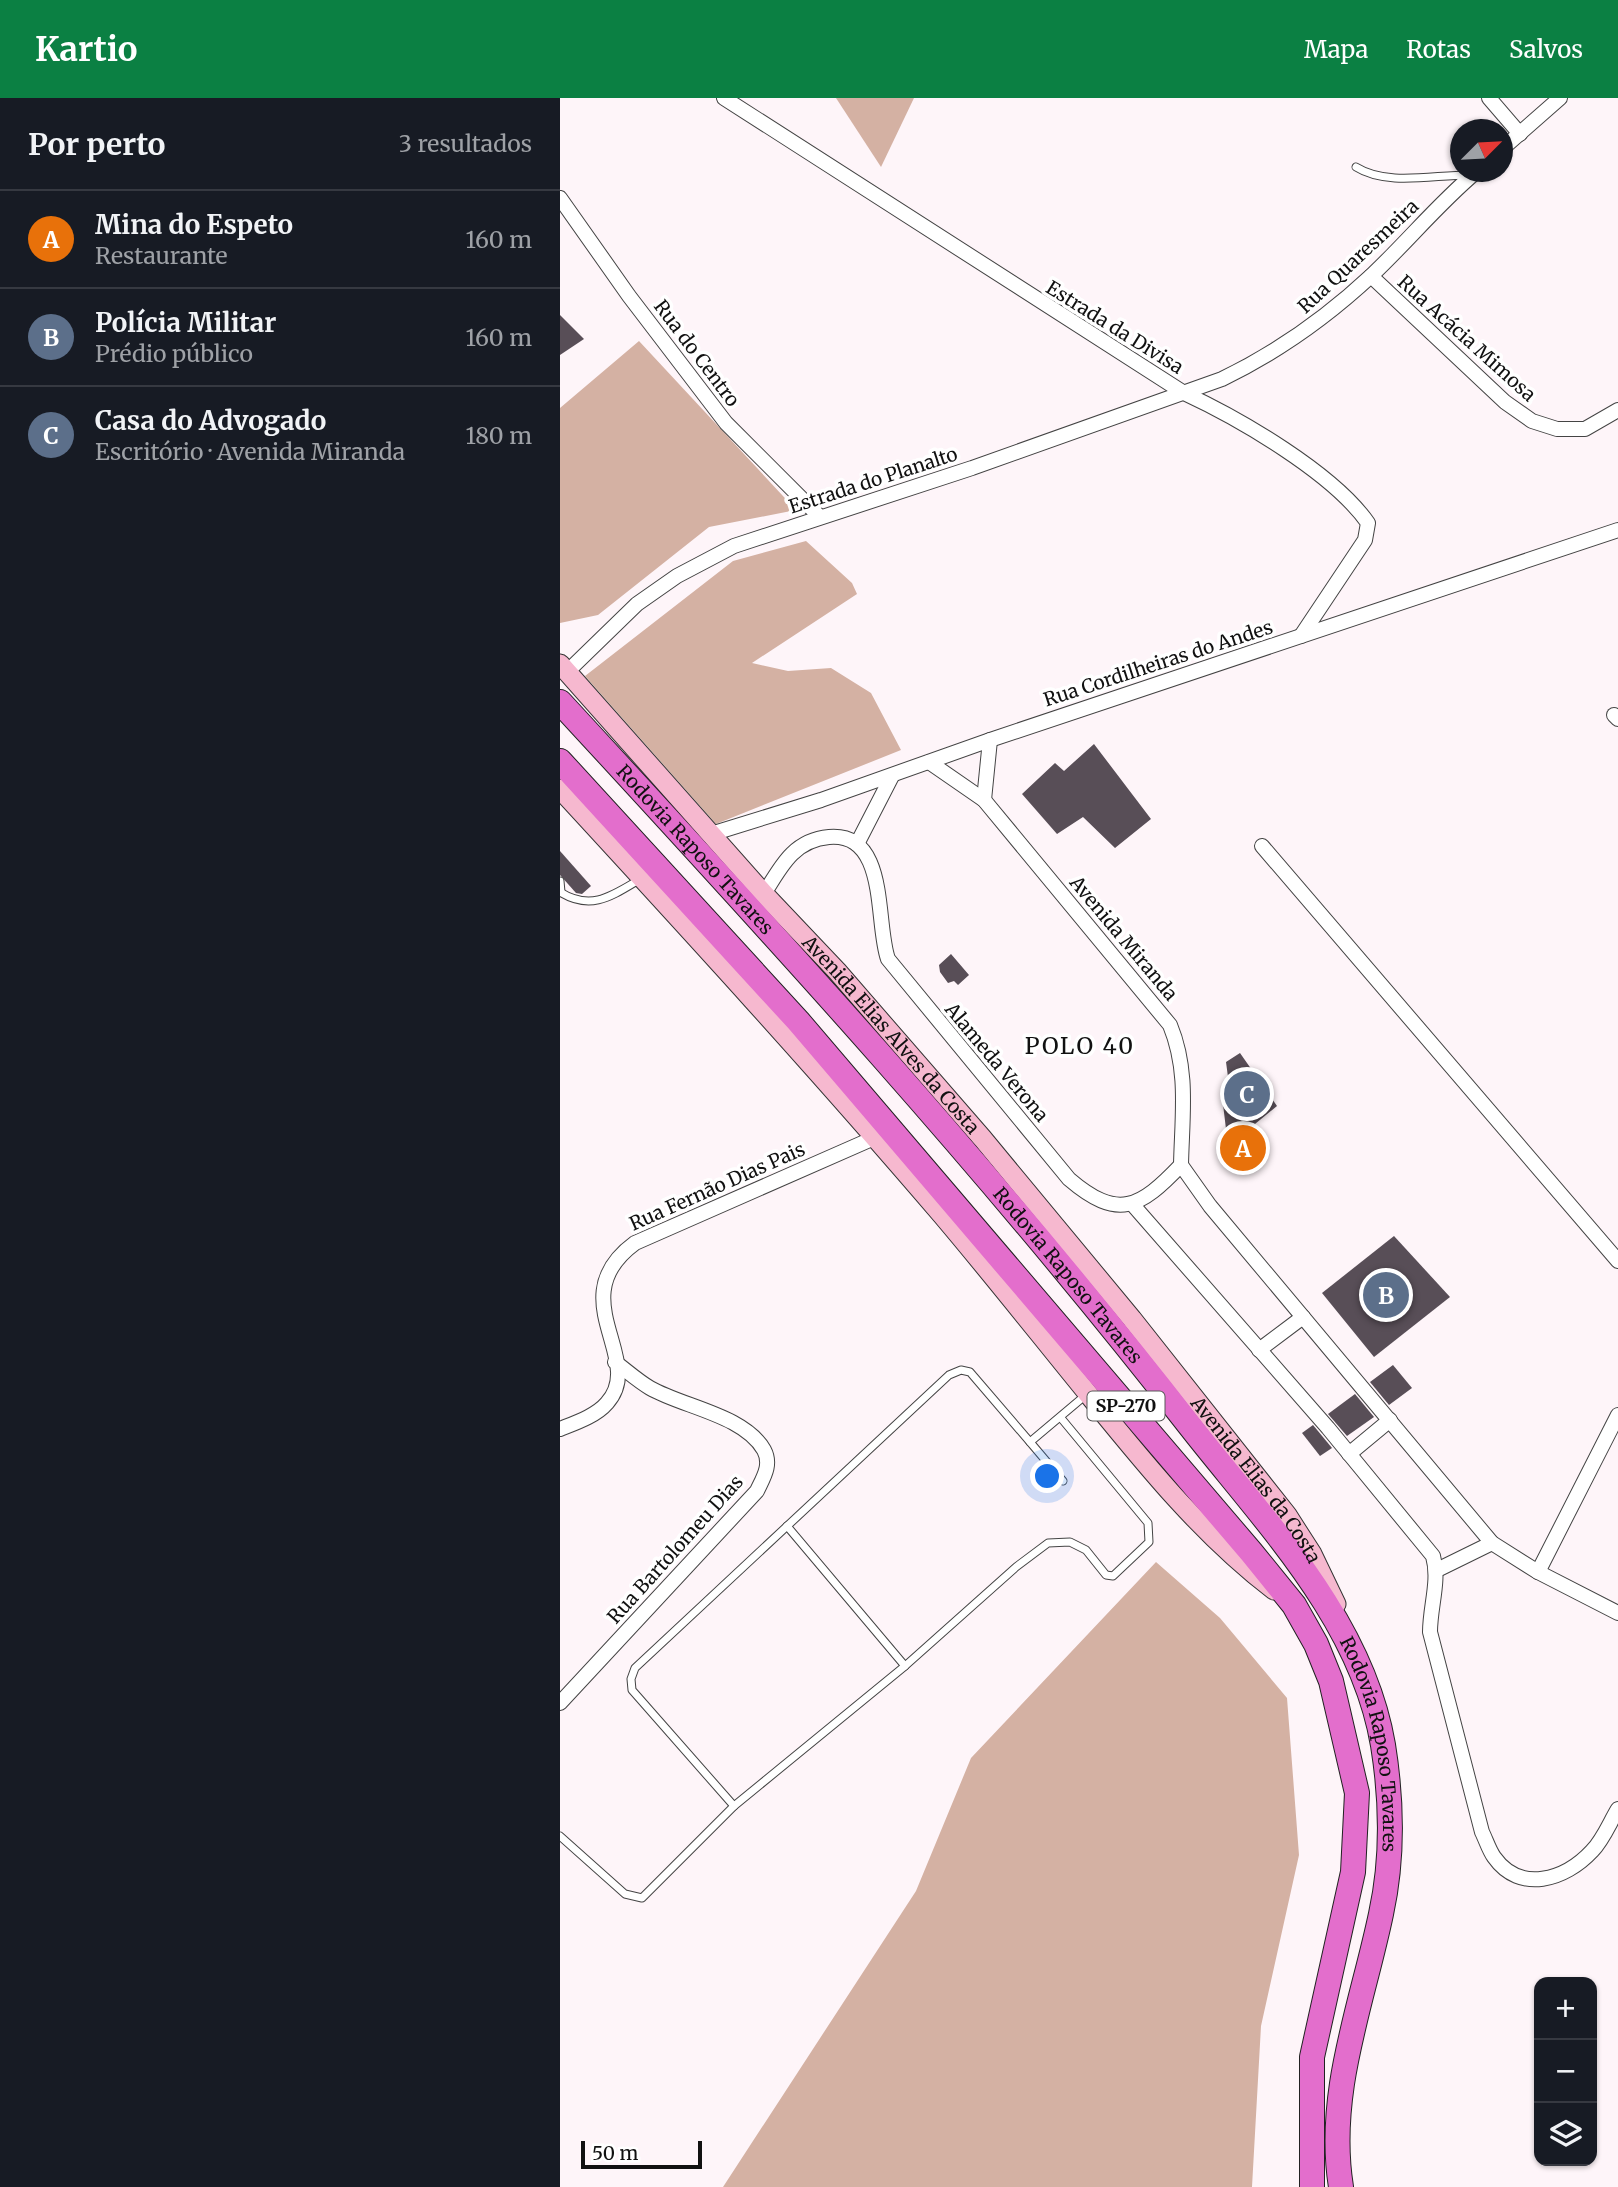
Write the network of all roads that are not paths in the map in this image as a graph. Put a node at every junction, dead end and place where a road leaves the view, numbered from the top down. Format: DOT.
graph roads {
  1 [pos="724,98"];
  2 [pos="1489,98"];
  3 [pos="1560,98"];
  4 [pos="1520,134"];
  5 [pos="1513,140"];
  6 [pos="1356,167"];
  7 [pos="1450,174"];
  8 [pos="1465,182"];
  9 [pos="560,198"];
  10 [pos="1371,276"];
  11 [pos="1222,379"];
  12 [pos="1184,393"];
  13 [pos="1618,410"];
  14 [pos="820,517"];
  15 [pos="1618,530"];
  16 [pos="1301,636"];
  17 [pos="564,668"];
  18 [pos="560,702"];
  19 [pos="990,740"];
  20 [pos="560,761"];
  21 [pos="929,762"];
  22 [pos="892,776"];
  23 [pos="562,795"];
  24 [pos="984,800"];
  25 [pos="711,834"];
  26 [pos="857,844"];
  27 [pos="1262,846"];
  28 [pos="642,878"];
  29 [pos="560,881"];
  30 [pos="560,892"];
  31 [pos="764,894"];
  32 [pos="874,1138"];
  33 [pos="1181,1165"];
  34 [pos="1133,1205"];
  35 [pos="1618,1261"];
  36 [pos="1303,1317"];
  37 [pos="1132,1319"];
  38 [pos="1259,1350"];
  39 [pos="615,1362"];
  40 [pos="1088,1394"];
  41 [pos="1618,1415"];
  42 [pos="1060,1418"];
  43 [pos="1390,1420"];
  44 [pos="560,1429"];
  45 [pos="1030,1442"];
  46 [pos="1349,1454"];
  47 [pos="1063,1481"];
  48 [pos="787,1526"];
  49 [pos="1492,1543"];
  50 [pos="1437,1570"];
  51 [pos="1538,1572"];
  52 [pos="1294,1605"];
  53 [pos="1618,1613"];
  54 [pos="1355,1654"];
  55 [pos="905,1666"];
  56 [pos="560,1703"];
  57 [pos="734,1807"];
  58 [pos="1618,1809"];
  59 [pos="560,1836"];
  60 [pos="1312,2187"];
  61 [pos="1341,2187"];
  1 -- 12 [label="street, Estrada da Divisa"];
  2 -- 4 [label="street"];
  3 -- 4 [label="street"];
  4 -- 5 [label="street"];
  6 -- 7 [label="lane"];
  8 -- 10 [label="street, Rua Quaresmeira"];
  9 -- 14 [label="street, Rua do Centro"];
  10 -- 11 [label="street, Rua Quaresmeira"];
  10 -- 13 [label="street, Rua Acácia Mimosa"];
  11 -- 12 [label="street, Estrada do Planalto"];
  12 -- 14 [label="street, Estrada do Planalto"];
  12 -- 16 [label="street, Estrada da Divisa"];
  14 -- 17 [label="street, Estrada do Planalto"];
  15 -- 16 [label="street, Rua Cordilheiras do Andes"];
  16 -- 19 [label="street, Rua Cordilheiras do Andes"];
  17 -- 25 [label="main road, Avenida Elias Alves da Costa"];
  18 -- 54 [label="highway, Rodovia Raposo Tavares / SP-270"];
  19 -- 21 [label="street, Rua Cordilheiras do Andes"];
  19 -- 24 [label="street"];
  20 -- 52 [label="highway, Rodovia Raposo Tavares / SP-270"];
  21 -- 22 [label="street, Rua Cordilheiras do Andes"];
  21 -- 24 [label="street, Avenida Miranda"];
  22 -- 25 [label="street, Rua Cordilheiras do Andes"];
  22 -- 26 [label="street"];
  23 -- 28 [label="main road"];
  24 -- 33 [label="street, Avenida Miranda"];
  25 -- 31 [label="main road, Avenida Elias Alves da Costa"];
  26 -- 31 [label="street"];
  26 -- 34 [label="street, Alameda Verona"];
  27 -- 35 [label="street"];
  28 -- 30 [label="lane"];
  28 -- 32 [label="main road"];
  29 -- 30 [label="lane"];
  31 -- 37 [label="main road, Avenida Elias Alves da Costa"];
  32 -- 39 [label="street, Rua Fernão Dias Pais"];
  32 -- 40 [label="main road"];
  33 -- 34 [label="street"];
  33 -- 36 [label="street"];
  34 -- 38 [label="street"];
  36 -- 38 [label="street"];
  36 -- 43 [label="street"];
  37 -- 54 [label="main road, Avenida Elias da Costa"];
  38 -- 46 [label="street"];
  39 -- 44 [label="street, Rua Fernão Dias Pais"];
  39 -- 56 [label="street, Rua Bartolomeu Dias"];
  40 -- 42 [label="lane"];
  40 -- 52 [label="main road"];
  41 -- 51 [label="street"];
  42 -- 45 [label="lane"];
  42 -- 55 [label="lane"];
  43 -- 46 [label="street"];
  43 -- 49 [label="street"];
  45 -- 47 [label="lane"];
  45 -- 48 [label="lane"];
  46 -- 50 [label="street"];
  48 -- 55 [label="lane"];
  48 -- 57 [label="lane"];
  49 -- 50 [label="street"];
  49 -- 51 [label="street"];
  50 -- 58 [label="street"];
  51 -- 53 [label="street"];
  52 -- 60 [label="highway, Rodovia Raposo Tavares / SP-270"];
  54 -- 61 [label="highway, Rodovia Raposo Tavares / SP-270"];
  55 -- 57 [label="lane"];
  57 -- 59 [label="lane"];
}
